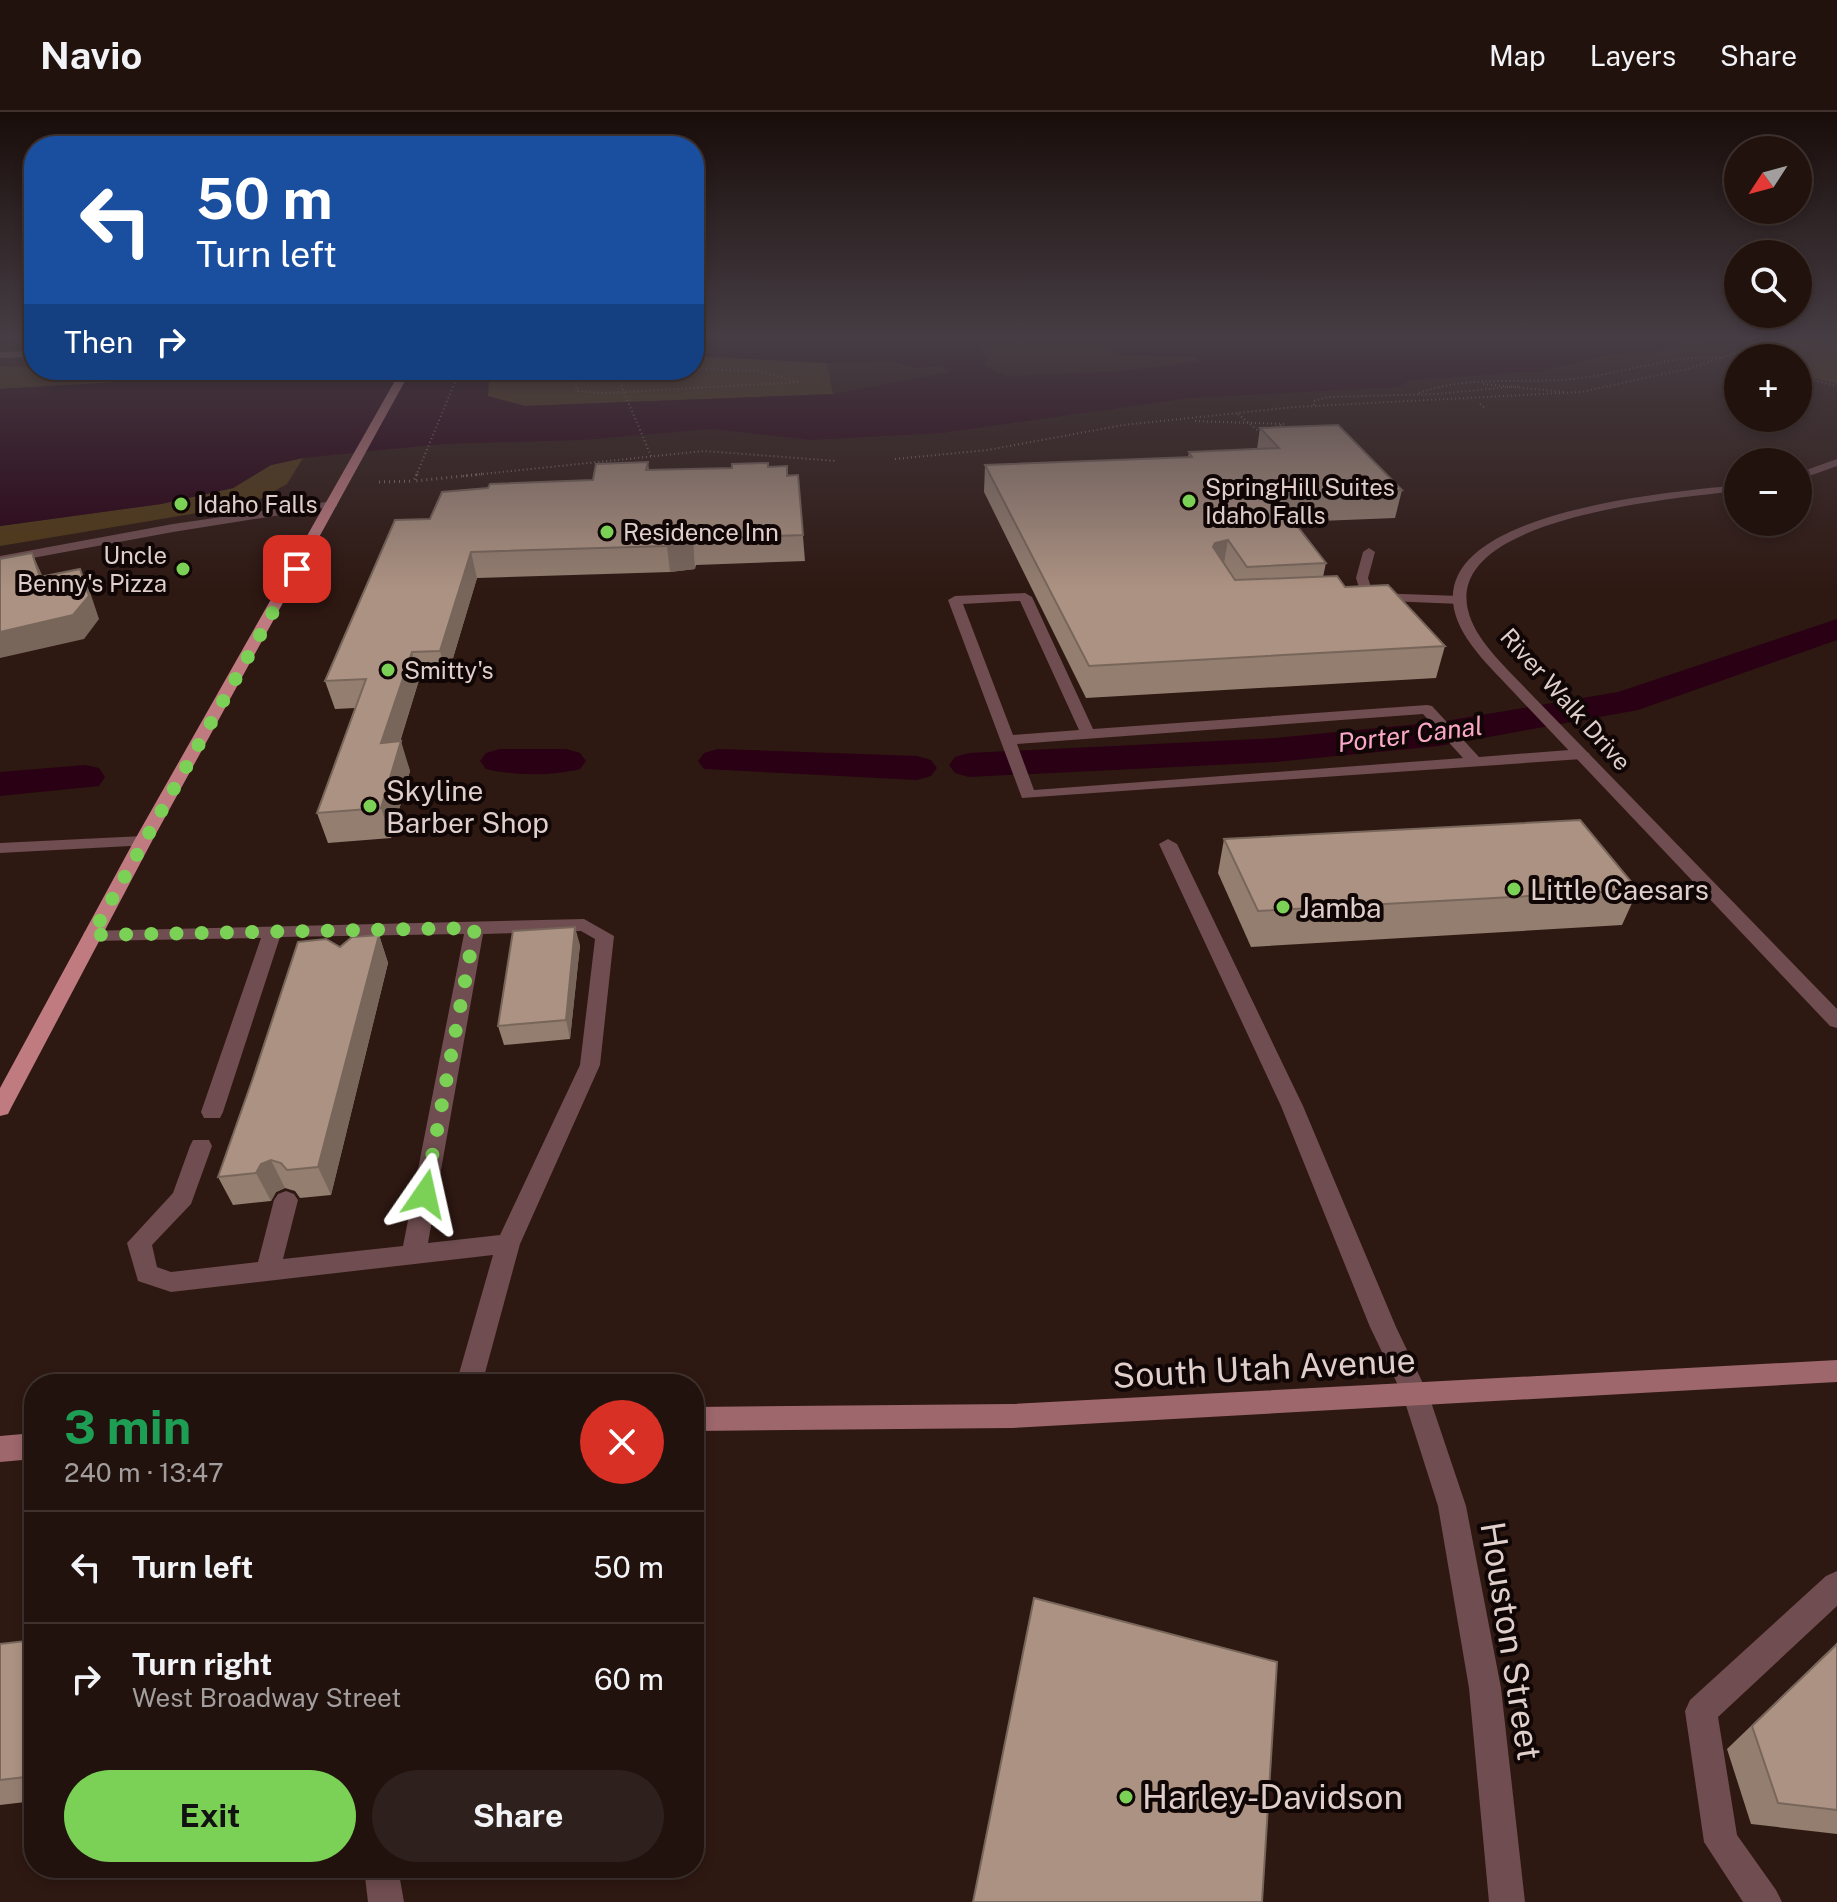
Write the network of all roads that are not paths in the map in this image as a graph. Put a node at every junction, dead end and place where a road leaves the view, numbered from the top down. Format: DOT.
graph roads {
  1 [pos="378,423"];
  2 [pos="1837,462"];
  3 [pos="1812,472"];
  4 [pos="1724,490"];
  5 [pos="333,504"];
  6 [pos="1369,552"];
  7 [pos="0,560"];
  8 [pos="1460,600"];
  9 [pos="1088,734"];
  10 [pos="1007,740"];
  11 [pos="1582,754"];
  12 [pos="1475,762"];
  13 [pos="143,841"];
  14 [pos="1168,844"];
  15 [pos="0,848"];
  16 [pos="359,928"];
  17 [pos="475,928"];
  18 [pos="273,931"];
  19 [pos="92,935"];
  20 [pos="352,954"];
  21 [pos="1837,1021"];
  22 [pos="0,1108"];
  23 [pos="212,1112"];
  24 [pos="201,1146"];
  25 [pos="286,1200"];
  26 [pos="508,1244"];
  27 [pos="414,1253"];
  28 [pos="268,1270"];
  29 [pos="1837,1371"];
  30 [pos="472,1374"];
  31 [pos="1416,1396"];
  32 [pos="704,1419"];
  33 [pos="24,1447"];
  34 [pos="0,1449"];
  35 [pos="1837,1586"];
  36 [pos="382,1878"];
  37 [pos="386,1902"];
  38 [pos="1507,1902"];
  39 [pos="1764,1902"];
  1 -- 5 [label="main road"];
  2 -- 3 [label="street"];
  4 -- 8 [label="street"];
  5 -- 7 [label="street"];
  5 -- 13 [label="main road"];
  6 -- 8 [label="street"];
  8 -- 11 [label="street, River Walk Drive"];
  9 -- 10 [label="street"];
  9 -- 10 [label="street"];
  9 -- 12 [label="street"];
  10 -- 12 [label="street"];
  11 -- 12 [label="street"];
  11 -- 21 [label="street, River Walk Drive"];
  13 -- 15 [label="street"];
  13 -- 19 [label="main road"];
  14 -- 31 [label="street, Houston Street"];
  16 -- 17 [label="street"];
  16 -- 18 [label="street"];
  16 -- 20 [label="street"];
  17 -- 26 [label="street"];
  17 -- 27 [label="street"];
  18 -- 19 [label="street"];
  18 -- 23 [label="street"];
  19 -- 22 [label="main road"];
  24 -- 28 [label="street"];
  25 -- 28 [label="street"];
  26 -- 27 [label="street"];
  26 -- 30 [label="street"];
  27 -- 28 [label="street"];
  29 -- 31 [label="main road, South Utah Avenue"];
  31 -- 32 [label="main road, South Utah Avenue"];
  31 -- 38 [label="street, Houston Street"];
  33 -- 34 [label="main road"];
  35 -- 39 [label="street"];
  36 -- 37 [label="street"];
}
